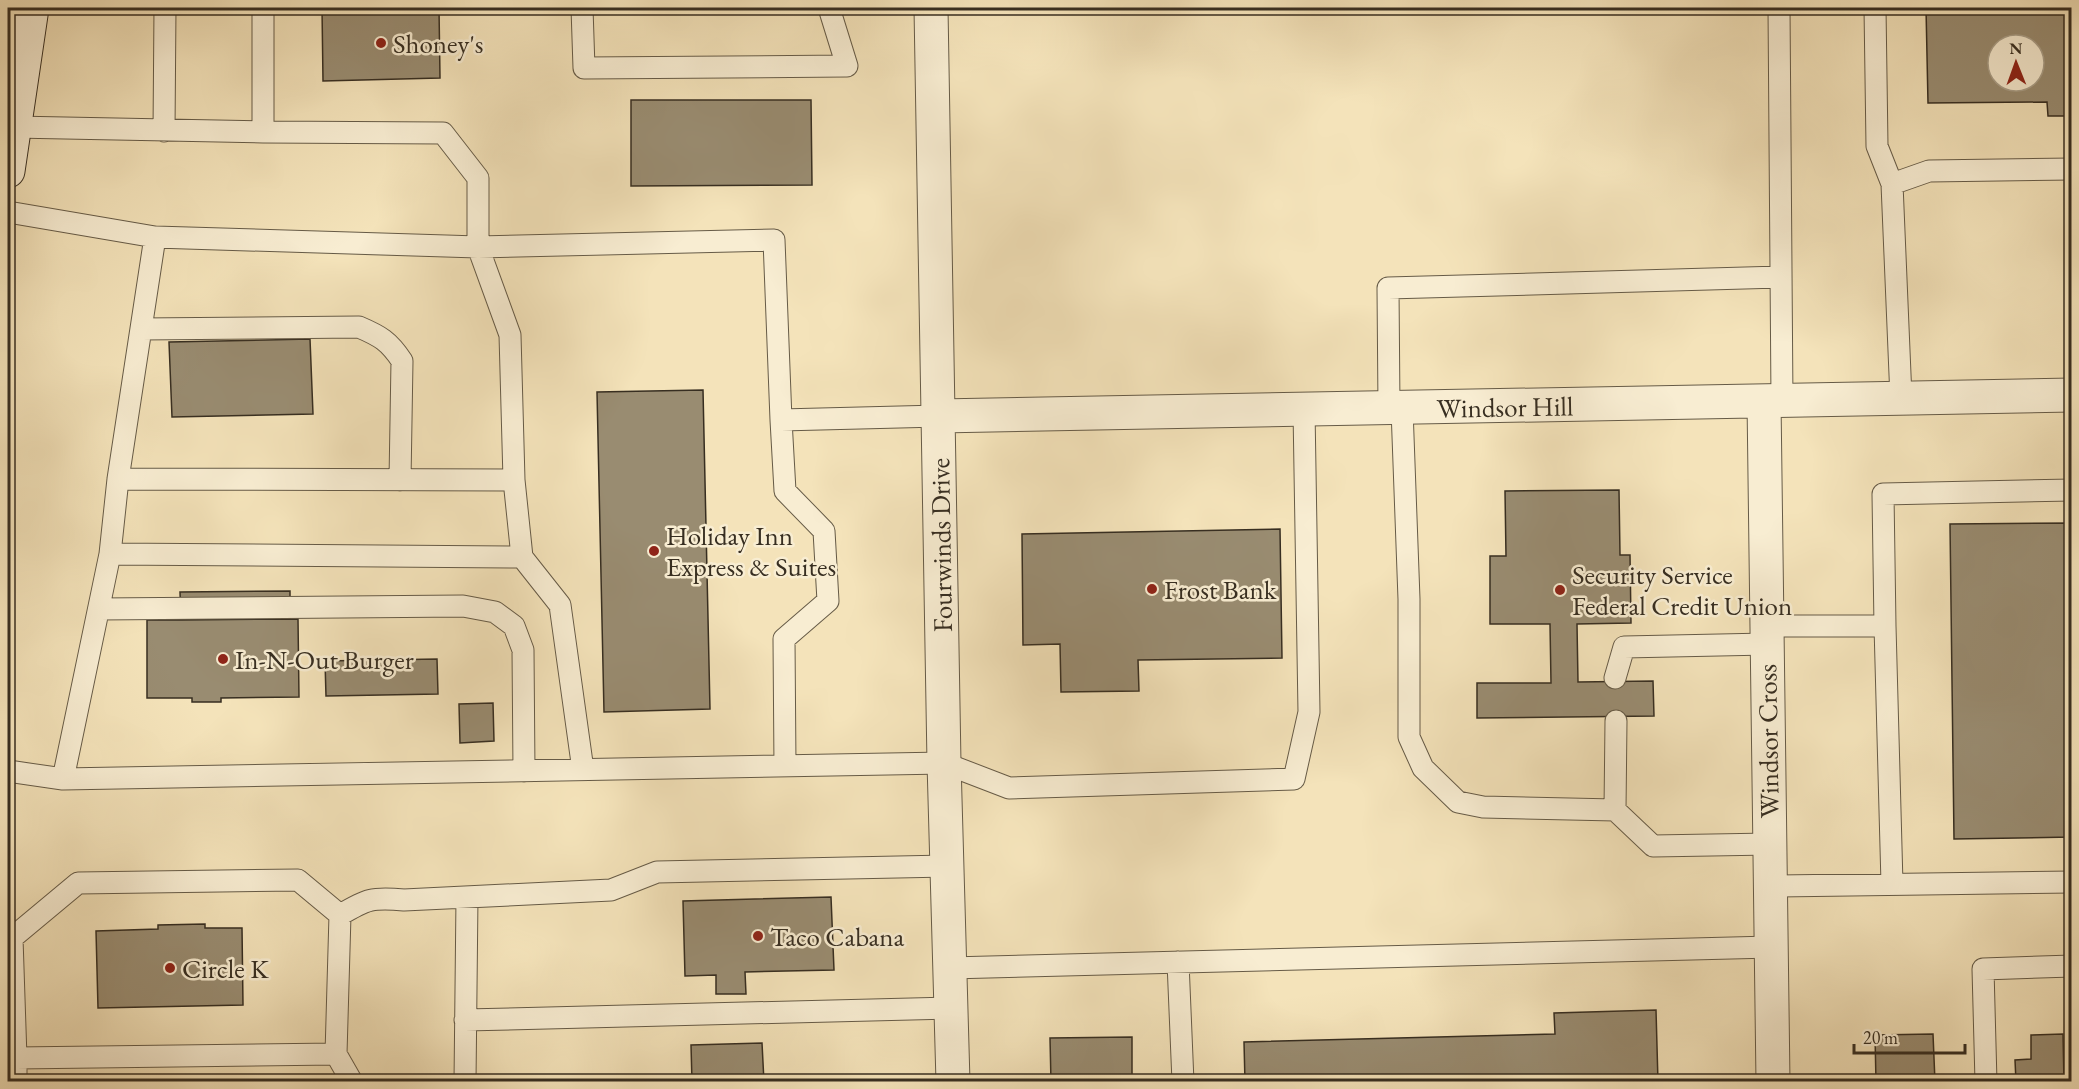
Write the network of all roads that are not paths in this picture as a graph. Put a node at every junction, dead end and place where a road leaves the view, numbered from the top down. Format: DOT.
graph roads {
  1 [pos="32,8"];
  2 [pos="165,8"];
  3 [pos="263,8"];
  4 [pos="582,8"];
  5 [pos="829,8"];
  6 [pos="931,8"];
  7 [pos="1779,8"];
  8 [pos="1875,8"];
  9 [pos="14,127"];
  10 [pos="164,131"];
  11 [pos="263,132"];
  12 [pos="2072,169"];
  13 [pos="8,171"];
  14 [pos="1892,184"];
  15 [pos="8,212"];
  16 [pos="155,237"];
  17 [pos="478,247"];
  18 [pos="1781,277"];
  19 [pos="141,329"];
  20 [pos="2072,395"];
  21 [pos="1901,398"];
  22 [pos="1773,401"];
  23 [pos="1396,409"];
  24 [pos="1304,410"];
  25 [pos="939,416"];
  26 [pos="781,420"];
  27 [pos="118,479"];
  28 [pos="400,480"];
  29 [pos="514,480"];
  30 [pos="2072,490"];
  31 [pos="110,554"];
  32 [pos="522,557"];
  33 [pos="99,609"];
  34 [pos="1885,626"];
  35 [pos="1767,635"];
  36 [pos="1615,678"];
  37 [pos="1616,721"];
  38 [pos="944,763"];
  39 [pos="785,766"];
  40 [pos="583,770"];
  41 [pos="8,771"];
  42 [pos="524,771"];
  43 [pos="63,779"];
  44 [pos="1615,810"];
  45 [pos="1770,844"];
  46 [pos="947,866"];
  47 [pos="2072,882"];
  48 [pos="1892,884"];
  49 [pos="1770,886"];
  50 [pos="467,897"];
  51 [pos="340,915"];
  52 [pos="10,937"];
  53 [pos="1771,947"];
  54 [pos="1178,962"];
  55 [pos="2072,966"];
  56 [pos="950,968"];
  57 [pos="951,1008"];
  58 [pos="465,1020"];
  59 [pos="336,1054"];
  60 [pos="16,1058"];
  61 [pos="16,1082"];
  62 [pos="352,1082"];
  63 [pos="465,1082"];
  64 [pos="953,1082"];
  65 [pos="1183,1082"];
  66 [pos="1773,1082"];
  67 [pos="1986,1082"];
  1 -- 9 [label="street"];
  2 -- 10 [label="lane"];
  3 -- 11 [label="lane"];
  4 -- 5 [label="lane"];
  6 -- 25 [label="street, Fourwinds Drive"];
  7 -- 18 [label="lane"];
  8 -- 14 [label="lane"];
  9 -- 10 [label="lane"];
  9 -- 13 [label="street"];
  10 -- 11 [label="lane"];
  11 -- 17 [label="lane"];
  12 -- 14 [label="lane"];
  14 -- 21 [label="lane"];
  15 -- 16 [label="lane"];
  16 -- 17 [label="lane"];
  16 -- 19 [label="lane"];
  17 -- 26 [label="lane"];
  17 -- 29 [label="lane"];
  18 -- 22 [label="lane"];
  18 -- 23 [label="lane"];
  19 -- 27 [label="lane"];
  19 -- 28 [label="lane"];
  20 -- 21 [label="street, Windsor Hill"];
  21 -- 22 [label="street, Windsor Hill"];
  22 -- 23 [label="street, Windsor Hill"];
  22 -- 35 [label="street, Windsor Cross"];
  23 -- 24 [label="street, Windsor Hill"];
  23 -- 44 [label="lane"];
  24 -- 25 [label="street, Windsor Hill"];
  24 -- 38 [label="lane"];
  25 -- 26 [label="lane"];
  25 -- 38 [label="street, Fourwinds Drive"];
  26 -- 39 [label="lane"];
  27 -- 28 [label="lane"];
  27 -- 31 [label="lane"];
  28 -- 29 [label="lane"];
  29 -- 32 [label="lane"];
  30 -- 34 [label="lane"];
  31 -- 32 [label="lane"];
  31 -- 33 [label="lane"];
  32 -- 40 [label="lane"];
  33 -- 42 [label="lane"];
  33 -- 43 [label="lane"];
  34 -- 35 [label="lane"];
  34 -- 48 [label="lane"];
  35 -- 36 [label="lane"];
  35 -- 45 [label="street, Windsor Cross"];
  37 -- 44 [label="lane"];
  38 -- 39 [label="lane"];
  38 -- 46 [label="street, Fourwinds Drive"];
  39 -- 40 [label="lane"];
  40 -- 42 [label="lane"];
  41 -- 43 [label="lane"];
  42 -- 43 [label="lane"];
  44 -- 45 [label="lane"];
  45 -- 49 [label="street, Windsor Cross"];
  46 -- 50 [label="lane"];
  46 -- 56 [label="street, Fourwinds Drive"];
  47 -- 48 [label="lane"];
  48 -- 49 [label="lane"];
  49 -- 53 [label="street, Windsor Cross"];
  50 -- 51 [label="lane"];
  50 -- 58 [label="lane"];
  51 -- 52 [label="lane"];
  51 -- 59 [label="lane"];
  52 -- 60 [label="lane"];
  53 -- 54 [label="lane"];
  53 -- 66 [label="street, Windsor Cross"];
  54 -- 56 [label="lane"];
  54 -- 65 [label="lane"];
  55 -- 67 [label="lane"];
  56 -- 57 [label="street, Fourwinds Drive"];
  57 -- 58 [label="lane"];
  57 -- 64 [label="street, Fourwinds Drive"];
  58 -- 63 [label="lane"];
  59 -- 60 [label="lane"];
  59 -- 62 [label="lane"];
  60 -- 61 [label="lane"];
}
